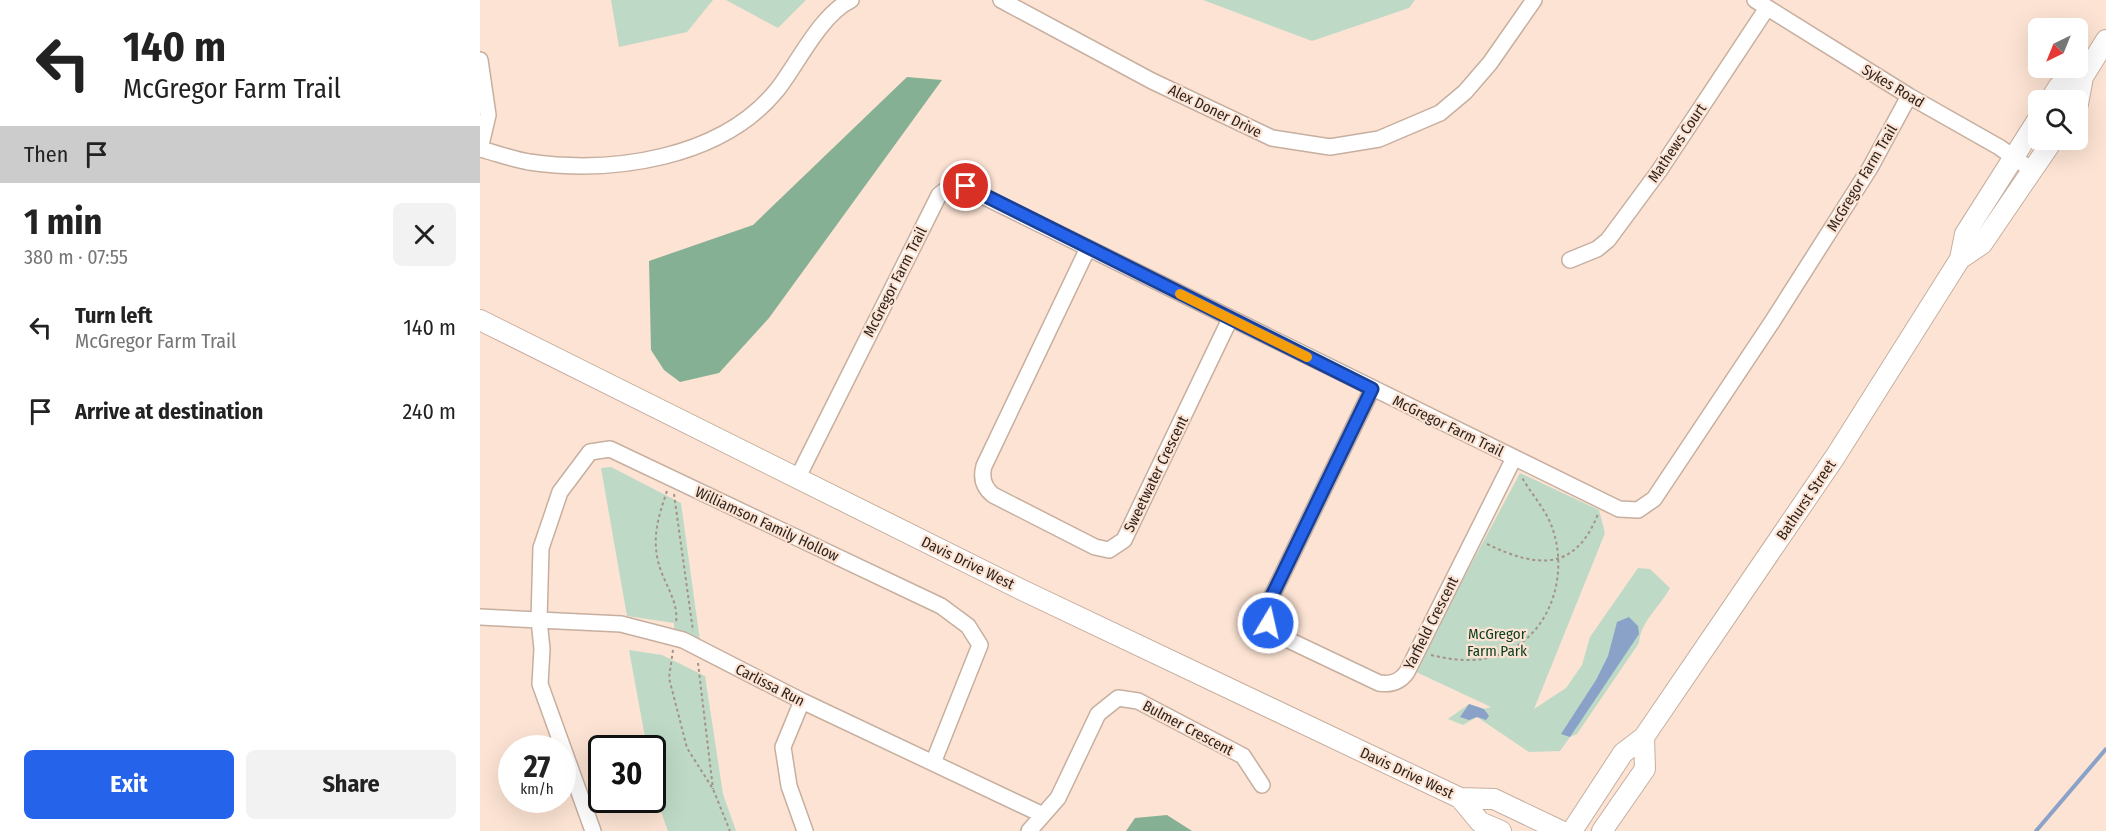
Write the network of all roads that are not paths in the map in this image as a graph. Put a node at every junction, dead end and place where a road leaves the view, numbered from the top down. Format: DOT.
graph roads {
  1 [pos="851,0"];
  2 [pos="1001,0"];
  3 [pos="1534,0"];
  4 [pos="1761,4"];
  5 [pos="2106,40"];
  6 [pos="480,60"];
  7 [pos="2088,69"];
  8 [pos="481,76"];
  9 [pos="2080,78"];
  10 [pos="2056,90"];
  11 [pos="1909,96"];
  12 [pos="2028,135"];
  13 [pos="480,149"];
  14 [pos="2046,150"];
  15 [pos="2014,158"];
  16 [pos="2032,170"];
  17 [pos="1088,248"];
  18 [pos="1960,259"];
  19 [pos="1570,260"];
  20 [pos="1230,319"];
  21 [pos="480,320"];
  22 [pos="1372,389"];
  23 [pos="1513,460"];
  24 [pos="797,479"];
  25 [pos="480,616"];
  26 [pos="539,620"];
  27 [pos="802,701"];
  28 [pos="1644,737"];
  29 [pos="933,763"];
  30 [pos="1262,785"];
  31 [pos="1460,798"];
  32 [pos="1043,815"];
  33 [pos="593,831"];
  34 [pos="805,831"];
  35 [pos="1029,831"];
  36 [pos="1501,831"];
  37 [pos="1561,831"];
  38 [pos="1572,831"];
  39 [pos="1602,831"];
  1 -- 13 [label="street"];
  2 -- 3 [label="street, Alex Doner Drive"];
  4 -- 11 [label="street, Sykes Road"];
  4 -- 19 [label="street, Mathews Court"];
  5 -- 7 [label="main road"];
  6 -- 8 [label="street"];
  8 -- 13 [label="street"];
  9 -- 10 [label="main road"];
  11 -- 15 [label="street, Sykes Road"];
  11 -- 23 [label="street, McGregor Farm Trail"];
  12 -- 15 [label="main road, Bathurst Street"];
  14 -- 16 [label="main road, Bathurst Street"];
  15 -- 16 [label="street, Sykes Road"];
  15 -- 18 [label="main road, Bathurst Street"];
  16 -- 18 [label="main road, Bathurst Street"];
  17 -- 20 [label="street, McGregor Farm Trail"];
  17 -- 20 [label="street, Sweetwater Crescent"];
  17 -- 24 [label="street, McGregor Farm Trail"];
  18 -- 28 [label="main road, Bathurst Street"];
  20 -- 22 [label="street, McGregor Farm Trail"];
  21 -- 24 [label="main road, Davis Drive West"];
  22 -- 23 [label="street, McGregor Farm Trail"];
  22 -- 23 [label="street, Yarfield Crescent"];
  24 -- 31 [label="main road, Davis Drive West"];
  25 -- 26 [label="street, Carlissa Run"];
  26 -- 27 [label="street, Carlissa Run"];
  26 -- 29 [label="street, Williamson Family Hollow"];
  26 -- 33 [label="street"];
  27 -- 29 [label="street, Carlissa Run"];
  27 -- 34 [label="street"];
  28 -- 38 [label="main road, Bathurst Street"];
  28 -- 39 [label="main road"];
  29 -- 32 [label="street, Carlissa Run"];
  30 -- 32 [label="street, Bulmer Crescent"];
  31 -- 36 [label="main road, Davis Drive West"];
  31 -- 37 [label="main road, Davis Drive West"];
  32 -- 35 [label="street, Bulmer Crescent"];
}
